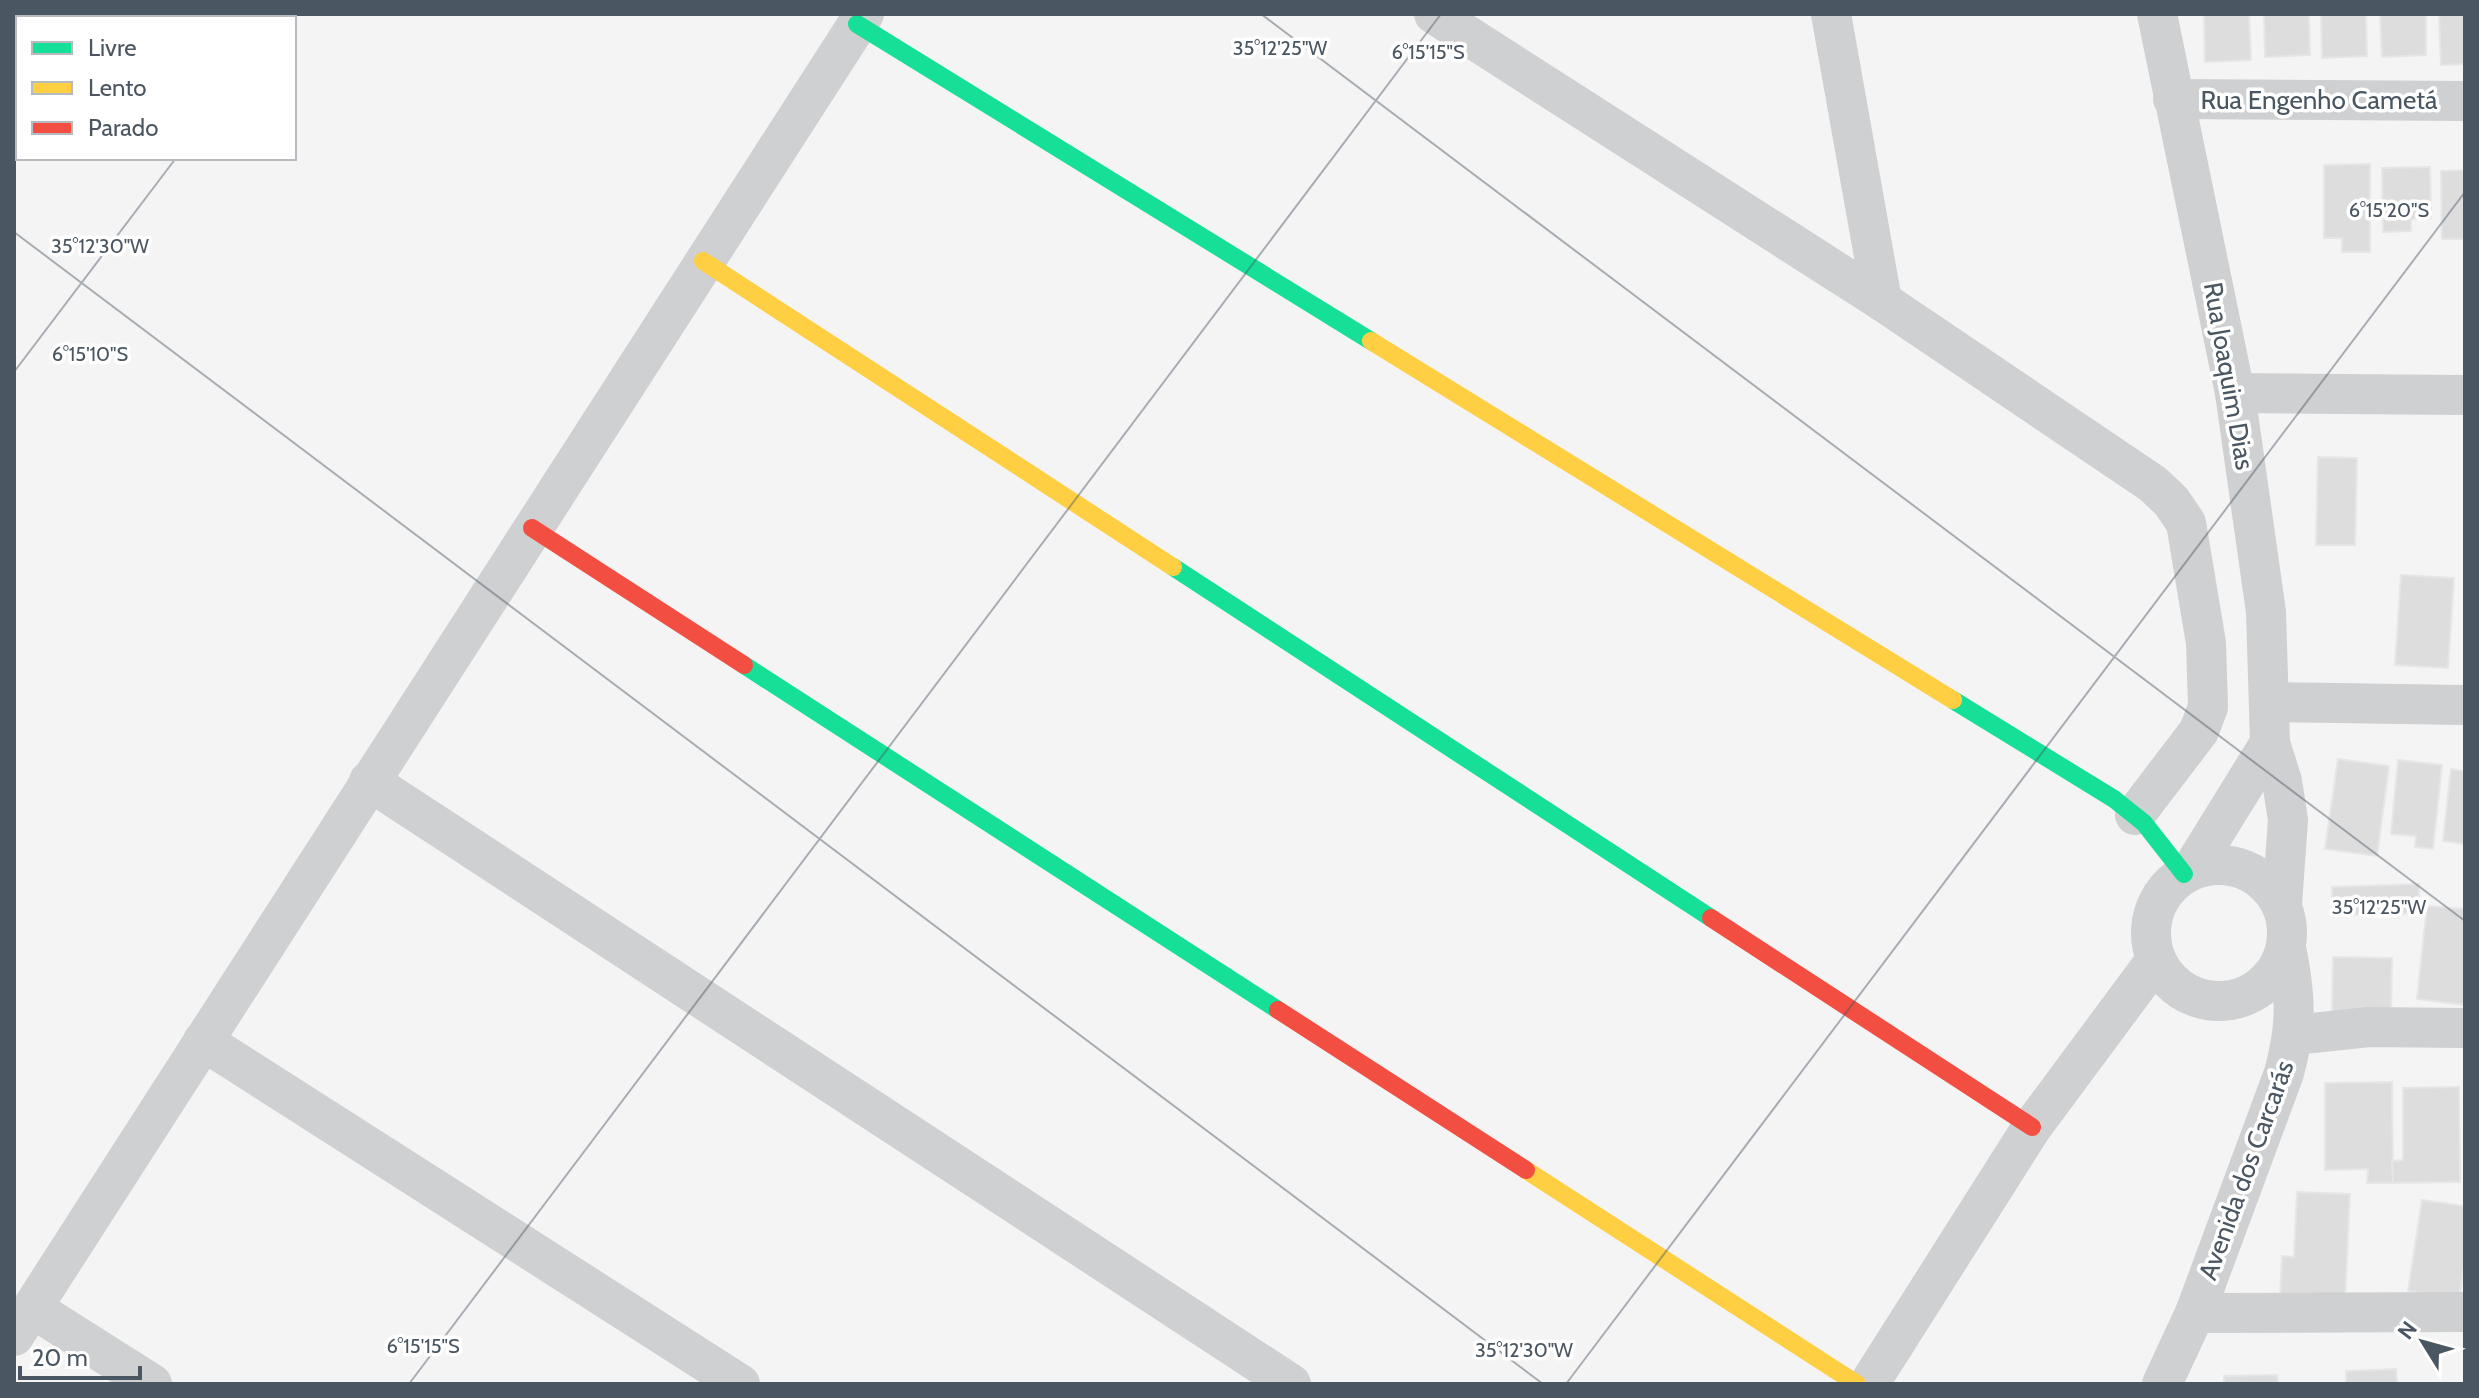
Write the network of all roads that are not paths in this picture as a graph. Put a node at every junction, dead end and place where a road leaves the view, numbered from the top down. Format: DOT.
graph roads {
  1 [pos="1434,14"];
  2 [pos="1831,14"];
  3 [pos="2157,14"];
  4 [pos="861,19"];
  5 [pos="2173,99"];
  6 [pos="2465,101"];
  7 [pos="703,261"];
  8 [pos="1882,301"];
  9 [pos="2235,393"];
  10 [pos="2465,395"];
  11 [pos="532,528"];
  12 [pos="2270,702"];
  13 [pos="2465,705"];
  14 [pos="2270,743"];
  15 [pos="369,781"];
  16 [pos="2135,815"];
  17 [pos="2188,872"];
  18 [pos="2282,904"];
  19 [pos="2286,948"];
  20 [pos="2156,960"];
  21 [pos="2465,1028"];
  22 [pos="2294,1035"];
  23 [pos="203,1041"];
  24 [pos="2032,1127"];
  25 [pos="2465,1312"];
  26 [pos="2195,1313"];
  27 [pos="23,1322"];
  28 [pos="152,1384"];
  29 [pos="740,1384"];
  30 [pos="1291,1384"];
  31 [pos="1857,1384"];
  32 [pos="1869,1384"];
  33 [pos="2162,1384"];
  1 -- 8 [label="street"];
  2 -- 8 [label="street"];
  3 -- 5 [label="street, Rua Joaquim Dias"];
  4 -- 7 [label="street"];
  4 -- 16 [label="street"];
  5 -- 6 [label="street, Rua Engenho Cametá"];
  5 -- 9 [label="street, Rua Joaquim Dias"];
  7 -- 11 [label="street"];
  7 -- 24 [label="street"];
  8 -- 16 [label="street"];
  9 -- 10 [label="street"];
  9 -- 12 [label="street, Rua Joaquim Dias"];
  11 -- 15 [label="street"];
  11 -- 31 [label="street"];
  12 -- 13 [label="street"];
  12 -- 14 [label="street, Rua Joaquim Dias"];
  14 -- 17 [label="street"];
  14 -- 18 [label="street"];
  15 -- 23 [label="street"];
  15 -- 30 [label="street"];
  16 -- 17 [label="street"];
  17 -- 18 [label="street"];
  17 -- 20 [label="street"];
  18 -- 19 [label="street"];
  19 -- 20 [label="street"];
  19 -- 22 [label="street, Avenida dos Carcarás"];
  20 -- 24 [label="street"];
  21 -- 22 [label="street"];
  22 -- 26 [label="street, Avenida dos Carcarás"];
  23 -- 27 [label="street"];
  23 -- 29 [label="street"];
  24 -- 32 [label="street"];
  25 -- 26 [label="street"];
  26 -- 33 [label="street, Avenida dos Carcarás"];
  27 -- 28 [label="street"];
}
